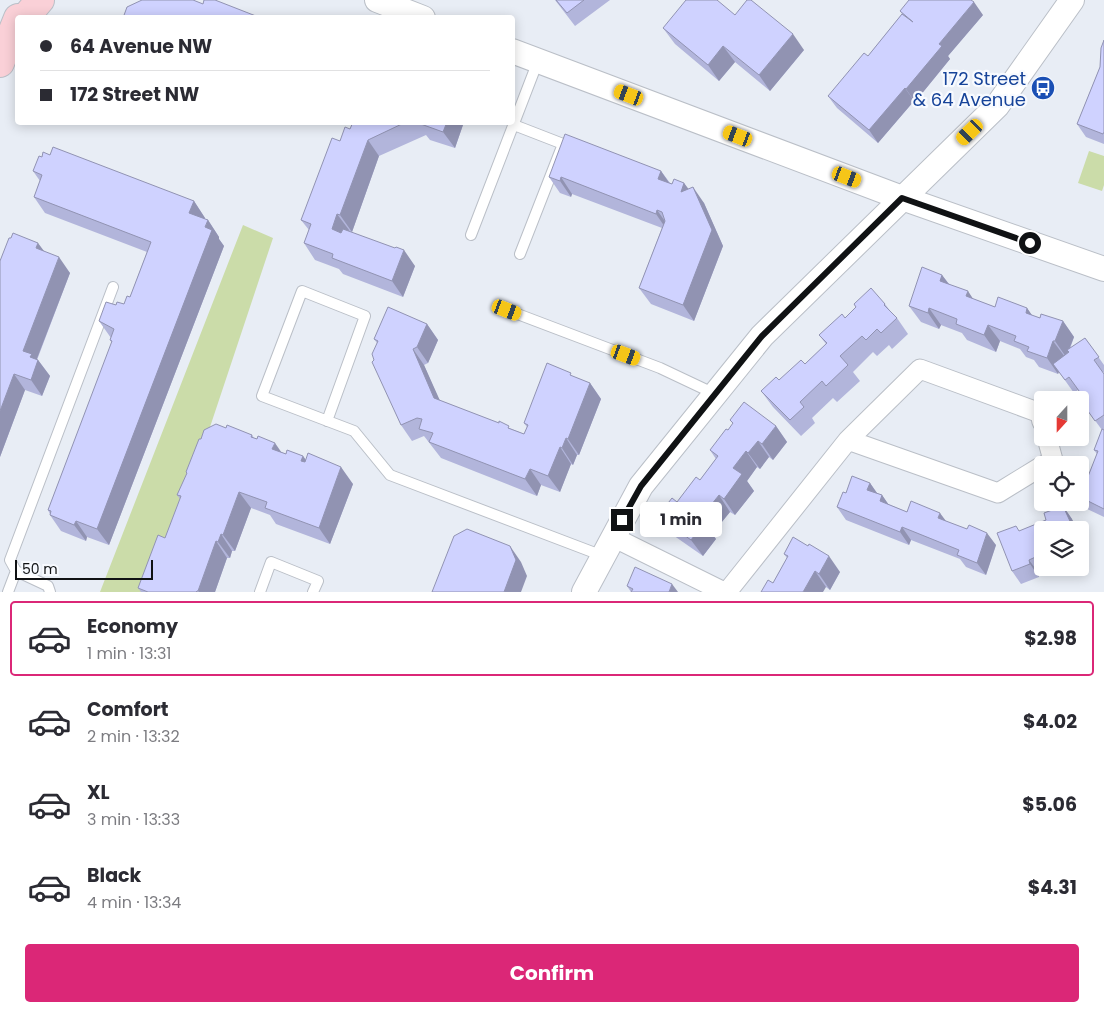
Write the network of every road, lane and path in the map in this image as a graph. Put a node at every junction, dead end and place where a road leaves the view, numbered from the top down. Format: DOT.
graph roads {
  1 [pos="24,0"];
  2 [pos="40,0"];
  3 [pos="377,0"];
  4 [pos="1072,0"];
  5 [pos="20,15"];
  6 [pos="26,15"];
  7 [pos="415,15"];
  8 [pos="15,30"];
  9 [pos="515,52"];
  10 [pos="538,61"];
  11 [pos="0,63"];
  12 [pos="515,122"];
  13 [pos="514,125"];
  14 [pos="902,198"];
  15 [pos="471,235"];
  16 [pos="520,254"];
  17 [pos="1104,269"];
  18 [pos="113,287"];
  19 [pos="507,310"];
  20 [pos="715,394"];
  21 [pos="1034,411"];
  22 [pos="327,421"];
  23 [pos="848,440"];
  24 [pos="1034,472"];
  25 [pos="608,547"];
  26 [pos="16,571"];
  27 [pos="8,592"];
  28 [pos="50,592"];
  29 [pos="260,592"];
  30 [pos="314,592"];
  31 [pos="584,592"];
  32 [pos="726,592"];
  1 -- 5 [label="main road"];
  2 -- 6 [label="main road"];
  3 -- 7 [label="street"];
  4 -- 14 [label="street"];
  8 -- 11 [label="main road"];
  9 -- 10 [label="street"];
  10 -- 12 [label="lane"];
  10 -- 14 [label="street"];
  13 -- 15 [label="lane"];
  13 -- 16 [label="lane"];
  14 -- 17 [label="street"];
  14 -- 20 [label="street"];
  18 -- 26 [label="lane"];
  19 -- 20 [label="lane"];
  20 -- 25 [label="street"];
  21 -- 23 [label="street"];
  22 -- 22 [label="lane"];
  22 -- 25 [label="lane"];
  23 -- 24 [label="street"];
  23 -- 32 [label="street"];
  25 -- 31 [label="street"];
  25 -- 32 [label="street"];
  26 -- 27 [label="lane"];
  26 -- 28 [label="lane"];
  29 -- 30 [label="lane"];
}
